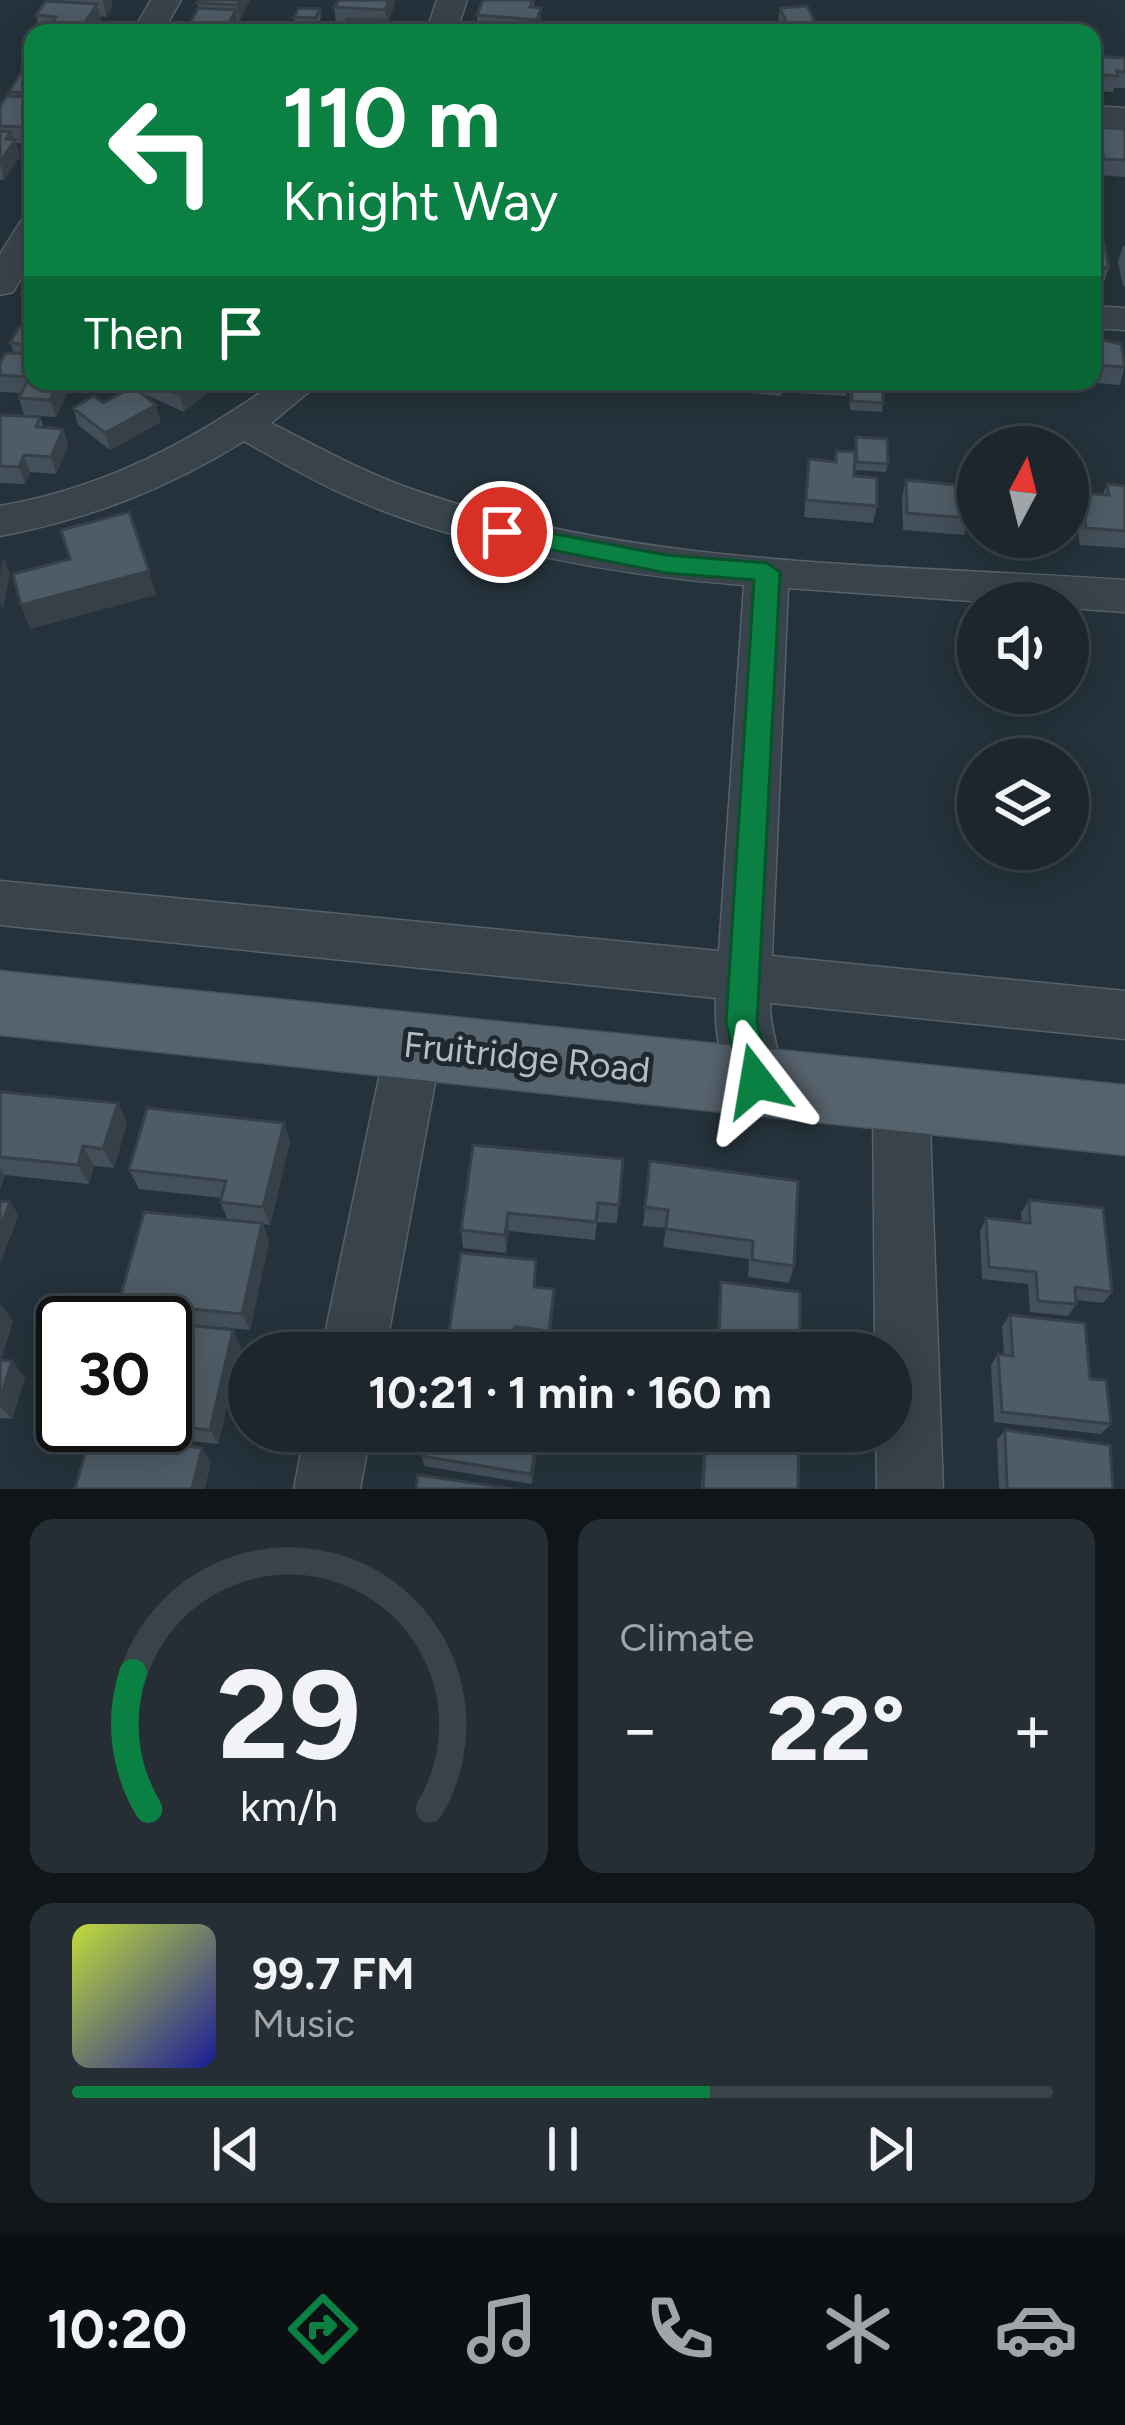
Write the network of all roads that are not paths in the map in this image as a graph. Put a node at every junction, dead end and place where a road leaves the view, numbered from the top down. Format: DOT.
graph roads {
  1 [pos="24,243"];
  2 [pos="0,284"];
  3 [pos="291,390"];
  4 [pos="244,425"];
  5 [pos="0,521"];
  6 [pos="767,572"];
  7 [pos="1125,596"];
  8 [pos="0,903"];
  9 [pos="743,974"];
  10 [pos="0,1003"];
  11 [pos="1125,1015"];
  12 [pos="414,1045"];
  13 [pos="756,1081"];
  14 [pos="901,1097"];
  15 [pos="1125,1120"];
  16 [pos="357,1332"];
  17 [pos="334,1452"];
  18 [pos="327,1489"];
  19 [pos="910,1489"];
  1 -- 2 [label="street"];
  3 -- 4 [label="street"];
  4 -- 5 [label="street"];
  4 -- 6 [label="street"];
  6 -- 7 [label="street"];
  6 -- 9 [label="street"];
  8 -- 9 [label="street"];
  9 -- 11 [label="street"];
  9 -- 13 [label="street"];
  10 -- 12 [label="main road, Fruitridge Road"];
  12 -- 13 [label="main road, Fruitridge Road"];
  12 -- 16 [label="street"];
  13 -- 14 [label="main road, Fruitridge Road"];
  14 -- 15 [label="main road, Fruitridge Road"];
  14 -- 19 [label="street"];
  17 -- 18 [label="street"];
}
